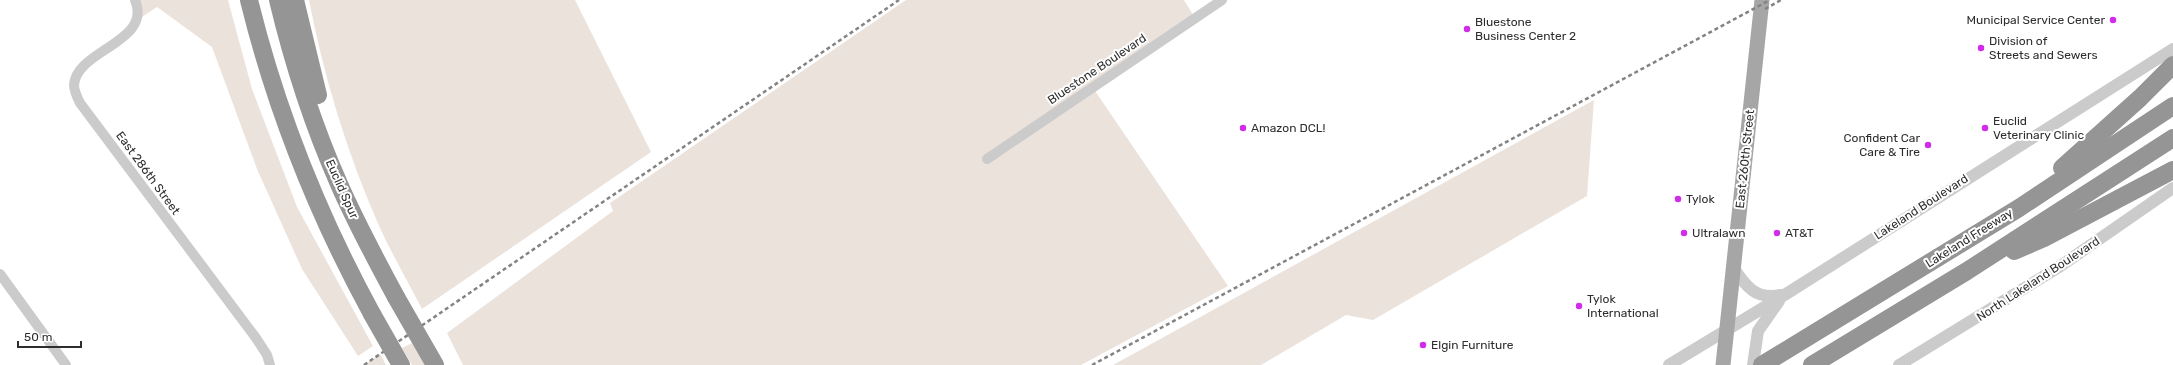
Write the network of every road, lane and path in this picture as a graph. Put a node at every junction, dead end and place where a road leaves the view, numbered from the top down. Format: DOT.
graph roads {
  1 [pos="135,0"];
  2 [pos="241,0"];
  3 [pos="249,0"];
  4 [pos="278,0"];
  5 [pos="295,0"];
  6 [pos="1222,0"];
  7 [pos="1762,0"];
  8 [pos="2173,49"];
  9 [pos="262,52"];
  10 [pos="2173,65"];
  11 [pos="2173,106"];
  12 [pos="2173,138"];
  13 [pos="987,160"];
  14 [pos="2173,170"];
  15 [pos="2173,188"];
  16 [pos="2019,208"];
  17 [pos="352,211"];
  18 [pos="1734,267"];
  19 [pos="1967,271"];
  20 [pos="0,274"];
  21 [pos="1784,295"];
  22 [pos="1727,329"];
  23 [pos="1766,362"];
  24 [pos="66,365"];
  25 [pos="270,365"];
  26 [pos="400,365"];
  27 [pos="435,365"];
  28 [pos="1669,365"];
  29 [pos="1723,365"];
  30 [pos="1753,365"];
  31 [pos="1812,365"];
  32 [pos="1899,365"];
  1 -- 25 [label="street, East 286th Street"];
  2 -- 9 [label="highway"];
  3 -- 9 [label="highway"];
  4 -- 17 [label="highway, Euclid Spur"];
  5 -- 17 [label="highway"];
  6 -- 13 [label="street, Bluestone Boulevard"];
  7 -- 18 [label="main road, East 260th Street"];
  8 -- 21 [label="street, Lakeland Boulevard"];
  9 -- 26 [label="highway, bridge"];
  10 -- 16 [label="highway"];
  11 -- 16 [label="highway, Lakeland Freeway"];
  12 -- 19 [label="highway"];
  14 -- 19 [label="highway"];
  15 -- 32 [label="street, North Lakeland Boulevard"];
  16 -- 23 [label="highway, Lakeland Freeway"];
  17 -- 27 [label="highway, Euclid Spur, bridge"];
  18 -- 21 [label="street"];
  18 -- 22 [label="main road, East 260th Street"];
  19 -- 31 [label="highway"];
  20 -- 24 [label="street"];
  21 -- 22 [label="street, Lakeland Boulevard"];
  21 -- 30 [label="street"];
  22 -- 28 [label="street, Lakeland Boulevard"];
  22 -- 29 [label="main road, East 260th Street"];
}
